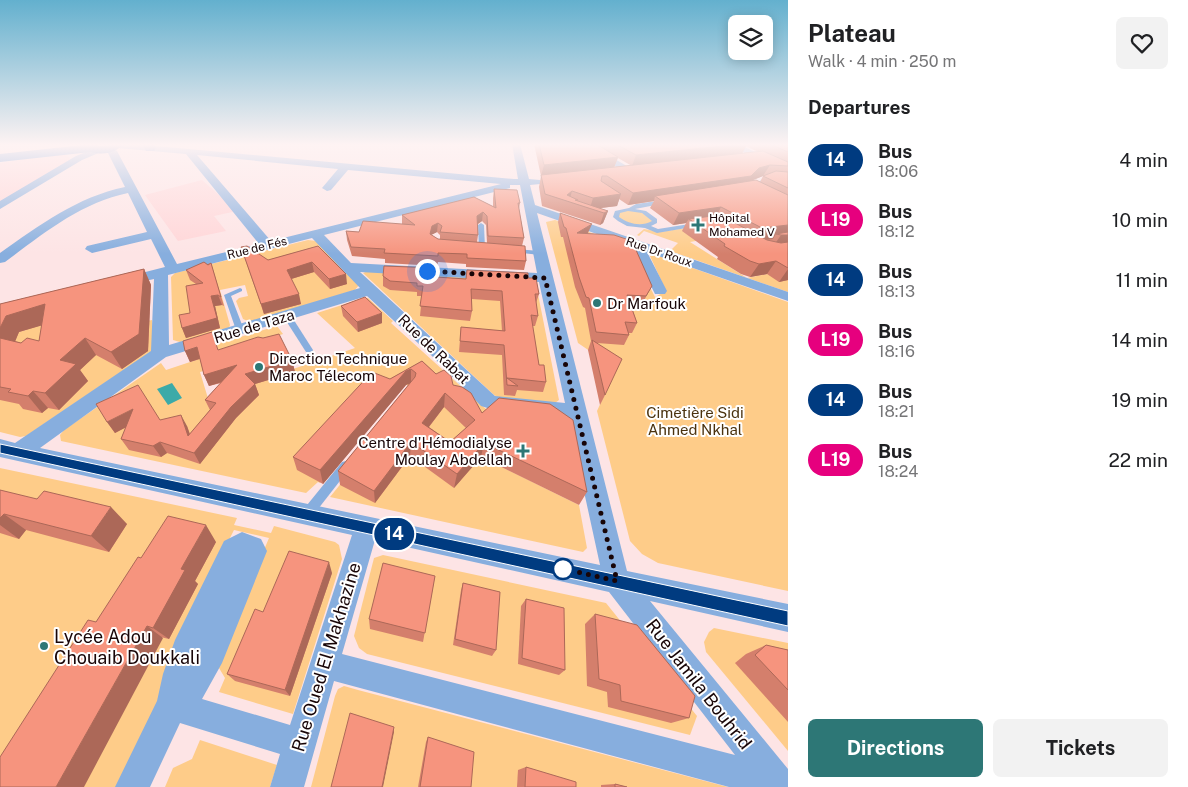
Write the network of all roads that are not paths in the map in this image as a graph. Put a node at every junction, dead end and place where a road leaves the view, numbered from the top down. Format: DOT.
graph roads {
  1 [pos="43,181"];
  2 [pos="126,181"];
  3 [pos="213,181"];
  4 [pos="333,181"];
  5 [pos="495,181"];
  6 [pos="544,181"];
  7 [pos="758,181"];
  8 [pos="520,183"];
  9 [pos="327,188"];
  10 [pos="130,189"];
  11 [pos="748,189"];
  12 [pos="758,192"];
  13 [pos="675,200"];
  14 [pos="621,204"];
  15 [pos="0,206"];
  16 [pos="530,207"];
  17 [pos="630,209"];
  18 [pos="609,219"];
  19 [pos="703,224"];
  20 [pos="481,225"];
  21 [pos="646,226"];
  22 [pos="618,227"];
  23 [pos="314,233"];
  24 [pos="154,234"];
  25 [pos="636,244"];
  26 [pos="267,245"];
  27 [pos="472,248"];
  28 [pos="92,249"];
  29 [pos="482,249"];
  30 [pos="492,249"];
  31 [pos="511,251"];
  32 [pos="540,253"];
  33 [pos="0,259"];
  34 [pos="348,267"];
  35 [pos="167,271"];
  36 [pos="545,278"];
  37 [pos="106,286"];
  38 [pos="240,290"];
  39 [pos="370,290"];
  40 [pos="660,291"];
  41 [pos="788,297"];
  42 [pos="287,316"];
  43 [pos="240,330"];
  44 [pos="309,350"];
  45 [pos="160,353"];
  46 [pos="578,411"];
  47 [pos="9,450"];
  48 [pos="352,457"];
  49 [pos="307,514"];
  50 [pos="366,528"];
  51 [pos="617,581"];
  52 [pos="788,618"];
  53 [pos="324,664"];
  54 [pos="175,706"];
  55 [pos="299,744"];
  56 [pos="779,785"];
  57 [pos="132,787"];
  58 [pos="287,787"];
  1 -- 15 [label="street"];
  2 -- 10 [label="street"];
  3 -- 26 [label="street"];
  4 -- 9 [label="street"];
  5 -- 8 [label="street"];
  6 -- 8 [label="street"];
  7 -- 11 [label="lane"];
  8 -- 16 [label="street"];
  8 -- 23 [label="street, Rue de Fés"];
  10 -- 24 [label="street"];
  10 -- 33 [label="street"];
  11 -- 12 [label="lane"];
  13 -- 17 [label="lane"];
  14 -- 17 [label="lane"];
  16 -- 22 [label="street, Rue Dr Roux"];
  16 -- 32 [label="street"];
  17 -- 21 [label="lane"];
  17 -- 22 [label="lane"];
  18 -- 22 [label="lane"];
  19 -- 21 [label="lane"];
  20 -- 29 [label="lane"];
  21 -- 22 [label="lane"];
  22 -- 25 [label="street, Rue Dr Roux"];
  23 -- 26 [label="street, Rue de Fés"];
  23 -- 34 [label="street, Rue de Rabat"];
  24 -- 28 [label="street"];
  24 -- 35 [label="street"];
  25 -- 40 [label="street"];
  25 -- 41 [label="street, Rue Dr Roux"];
  26 -- 35 [label="street, Rue de Fés"];
  27 -- 29 [label="lane"];
  29 -- 30 [label="lane"];
  31 -- 32 [label="lane"];
  32 -- 36 [label="street"];
  34 -- 36 [label="street"];
  34 -- 39 [label="street, Rue de Rabat"];
  35 -- 37 [label="street, Rue de Fés"];
  35 -- 45 [label="street"];
  36 -- 46 [label="street"];
  38 -- 43 [label="lane"];
  39 -- 42 [label="street, Rue de Taza"];
  39 -- 46 [label="street, Rue de Rabat"];
  42 -- 43 [label="street, Rue de Taza"];
  42 -- 44 [label="lane"];
  43 -- 45 [label="street, Rue de Taza"];
  45 -- 47 [label="street, Rue de Taza"];
  46 -- 51 [label="street"];
  47 -- 49 [label="street"];
  48 -- 49 [label="lane"];
  49 -- 50 [label="street"];
  50 -- 51 [label="street"];
  50 -- 53 [label="street, Rue Oued El Makhazine"];
  51 -- 52 [label="street"];
  51 -- 56 [label="street, Rue Jamila Bouhrid"];
  53 -- 55 [label="street, Rue Oued El Makhazine"];
  53 -- 56 [label="street"];
  54 -- 54 [label="street"];
  54 -- 55 [label="street"];
  54 -- 57 [label="street"];
  55 -- 58 [label="street, Rue Oued El Makhazine"];
}
